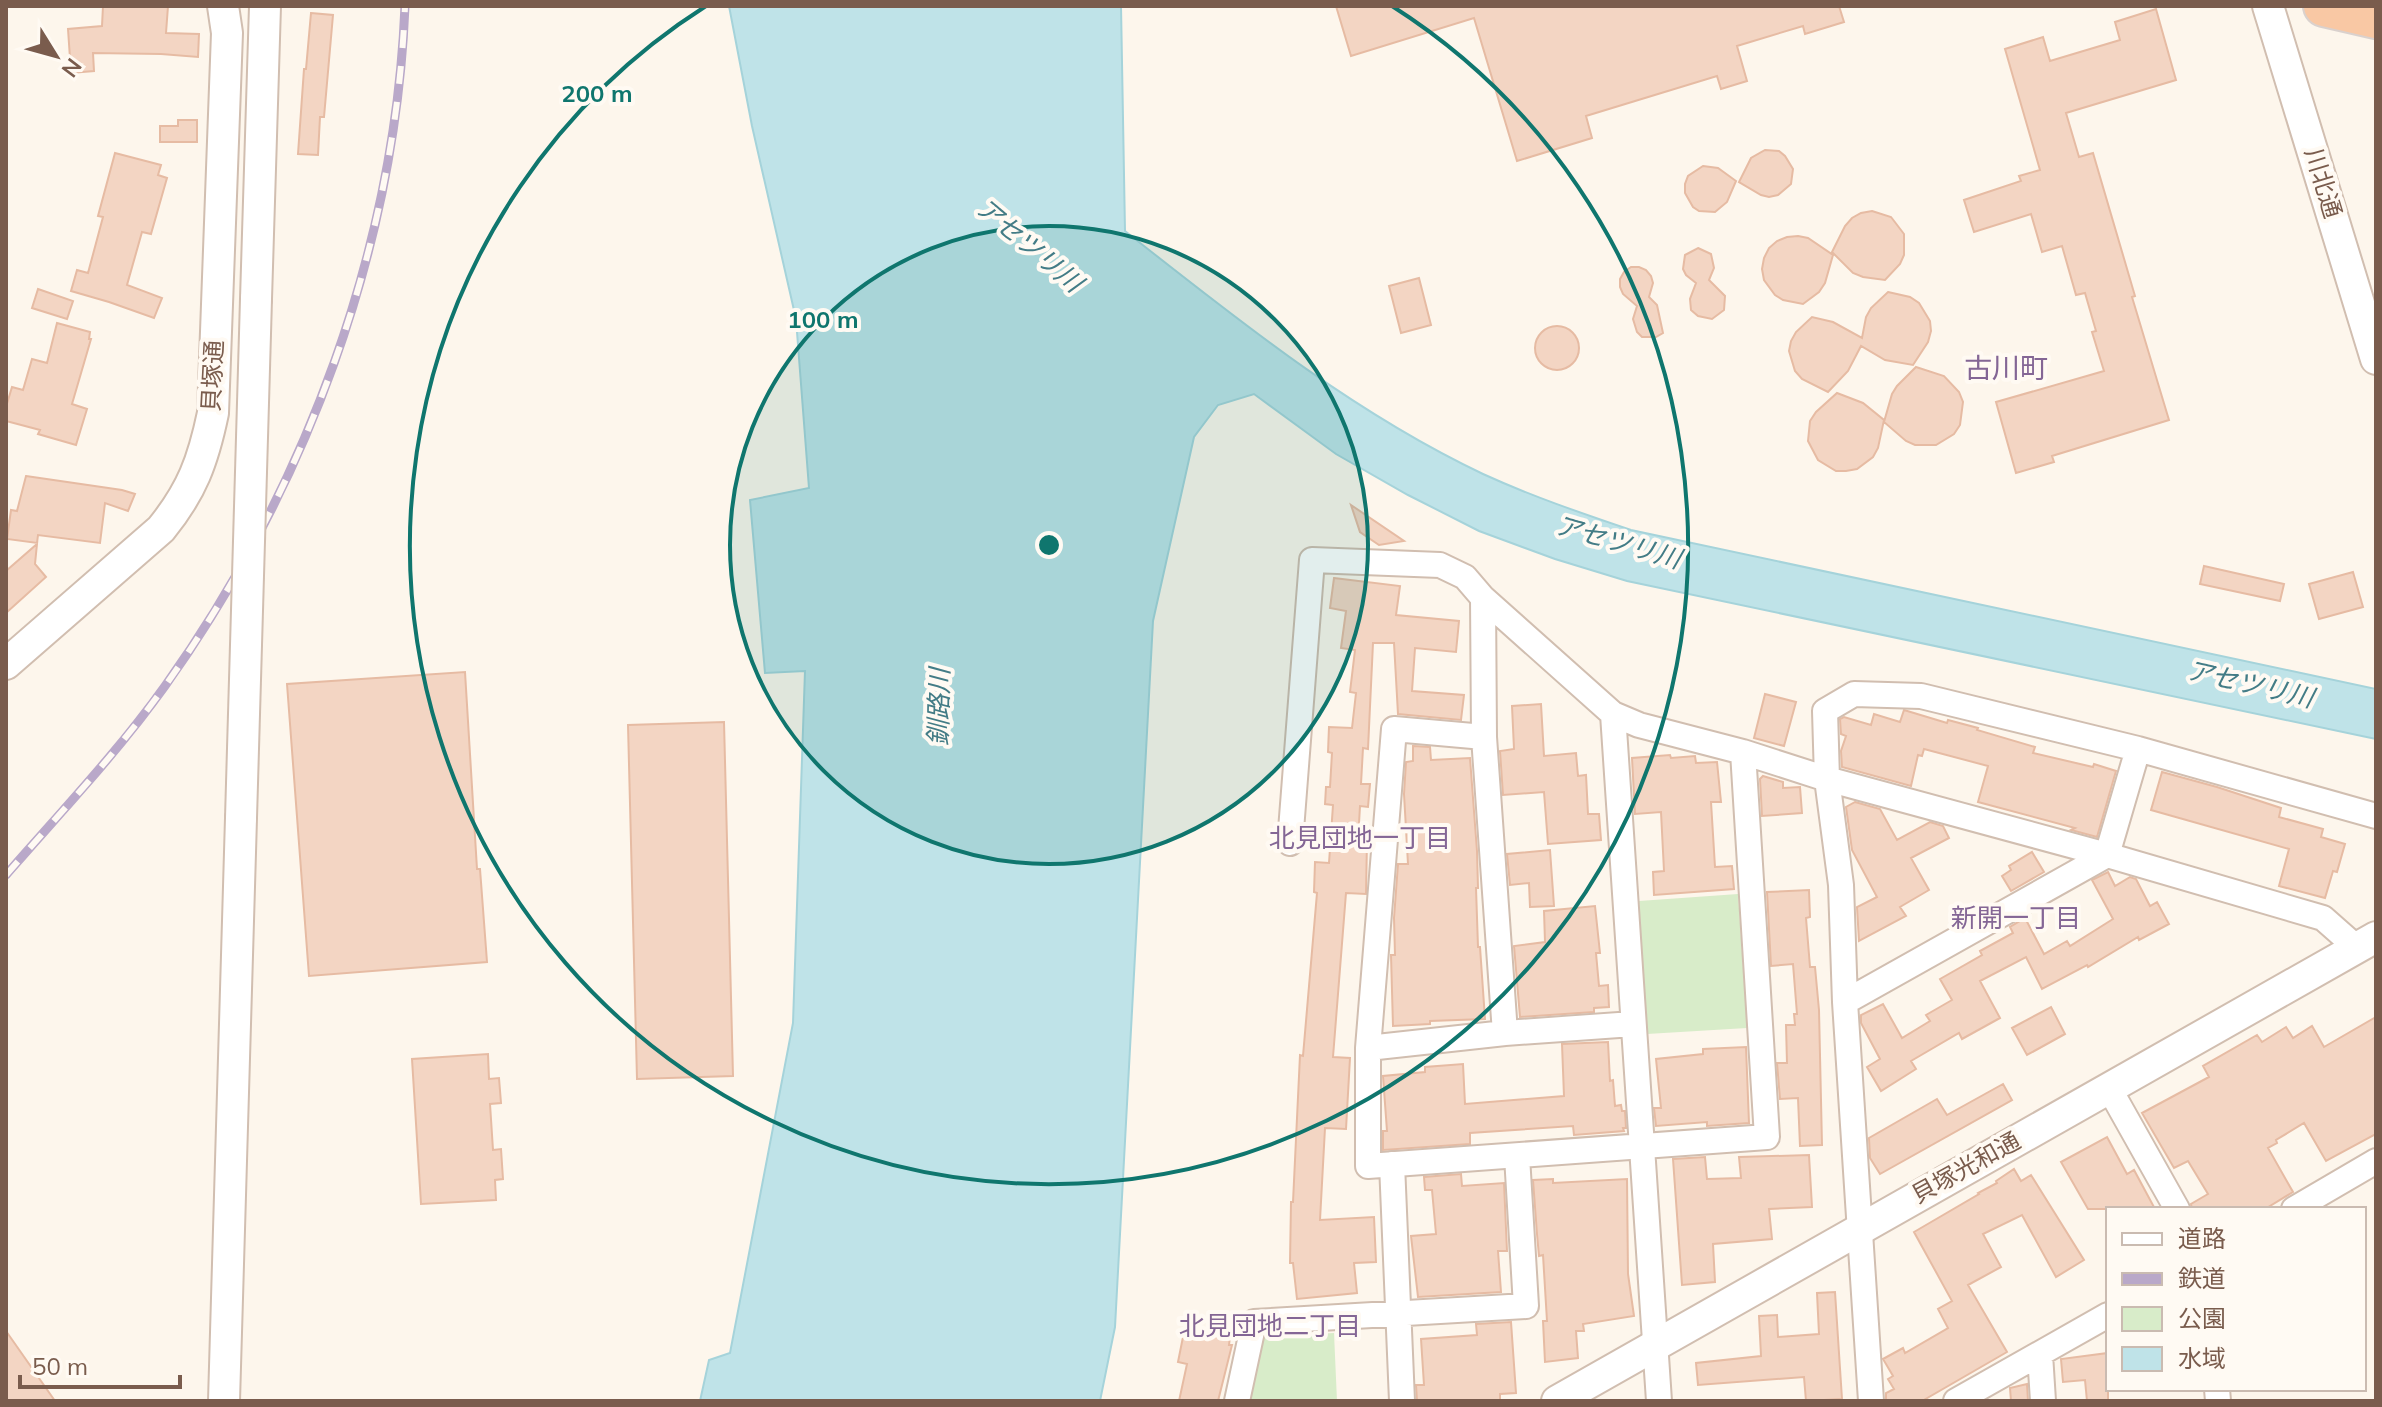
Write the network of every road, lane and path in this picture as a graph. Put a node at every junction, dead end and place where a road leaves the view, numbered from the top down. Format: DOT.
graph roads {
  1 [pos="223,6"];
  2 [pos="265,6"];
  3 [pos="2268,6"];
  4 [pos="2324,6"];
  5 [pos="2376,18"];
  6 [pos="2376,359"];
  7 [pos="1483,598"];
  8 [pos="6,664"];
  9 [pos="1613,714"];
  10 [pos="1484,737"];
  11 [pos="2138,749"];
  12 [pos="1743,752"];
  13 [pos="1827,779"];
  14 [pos="2376,816"];
  15 [pos="1290,843"];
  16 [pos="2107,855"];
  17 [pos="2367,942"];
  18 [pos="1845,1002"];
  19 [pos="1633,1024"];
  20 [pos="1505,1033"];
  21 [pos="1368,1048"];
  22 [pos="2109,1088"];
  23 [pos="1641,1146"];
  24 [pos="1517,1156"];
  25 [pos="2376,1161"];
  26 [pos="1392,1164"];
  27 [pos="2176,1207"];
  28 [pos="2297,1207"];
  29 [pos="1859,1229"];
  30 [pos="1398,1315"];
  31 [pos="2106,1316"];
  32 [pos="1655,1346"];
  33 [pos="2040,1354"];
  34 [pos="224,1401"];
  35 [pos="1237,1401"];
  36 [pos="1402,1401"];
  37 [pos="1557,1401"];
  38 [pos="1659,1401"];
  39 [pos="1871,1401"];
  40 [pos="1956,1401"];
  41 [pos="2043,1401"];
  1 -- 8 [label="street, 貝塚通"];
  2 -- 34 [label="street, bridge"];
  3 -- 6 [label="street, 川北通"];
  4 -- 5 [label="highway"];
  7 -- 9 [label="street"];
  7 -- 10 [label="street"];
  7 -- 15 [label="street"];
  9 -- 12 [label="street"];
  9 -- 19 [label="street"];
  10 -- 20 [label="street"];
  10 -- 21 [label="street"];
  11 -- 13 [label="street"];
  11 -- 14 [label="street"];
  11 -- 16 [label="street"];
  12 -- 13 [label="street"];
  12 -- 23 [label="street"];
  13 -- 16 [label="street"];
  13 -- 18 [label="street"];
  16 -- 17 [label="street"];
  16 -- 18 [label="street"];
  17 -- 22 [label="street, 貝塚光和通"];
  18 -- 29 [label="street"];
  19 -- 20 [label="street"];
  19 -- 23 [label="street"];
  20 -- 21 [label="street"];
  21 -- 26 [label="street"];
  22 -- 27 [label="street"];
  22 -- 29 [label="street, 貝塚光和通"];
  23 -- 24 [label="street"];
  23 -- 32 [label="street"];
  24 -- 26 [label="street"];
  24 -- 30 [label="street"];
  25 -- 28 [label="street"];
  26 -- 30 [label="street"];
  29 -- 32 [label="street, 貝塚光和通"];
  29 -- 39 [label="street"];
  30 -- 35 [label="street"];
  30 -- 36 [label="street"];
  31 -- 33 [label="street"];
  32 -- 37 [label="street, 貝塚光和通"];
  32 -- 38 [label="street"];
  33 -- 40 [label="street"];
  33 -- 41 [label="street"];
}
